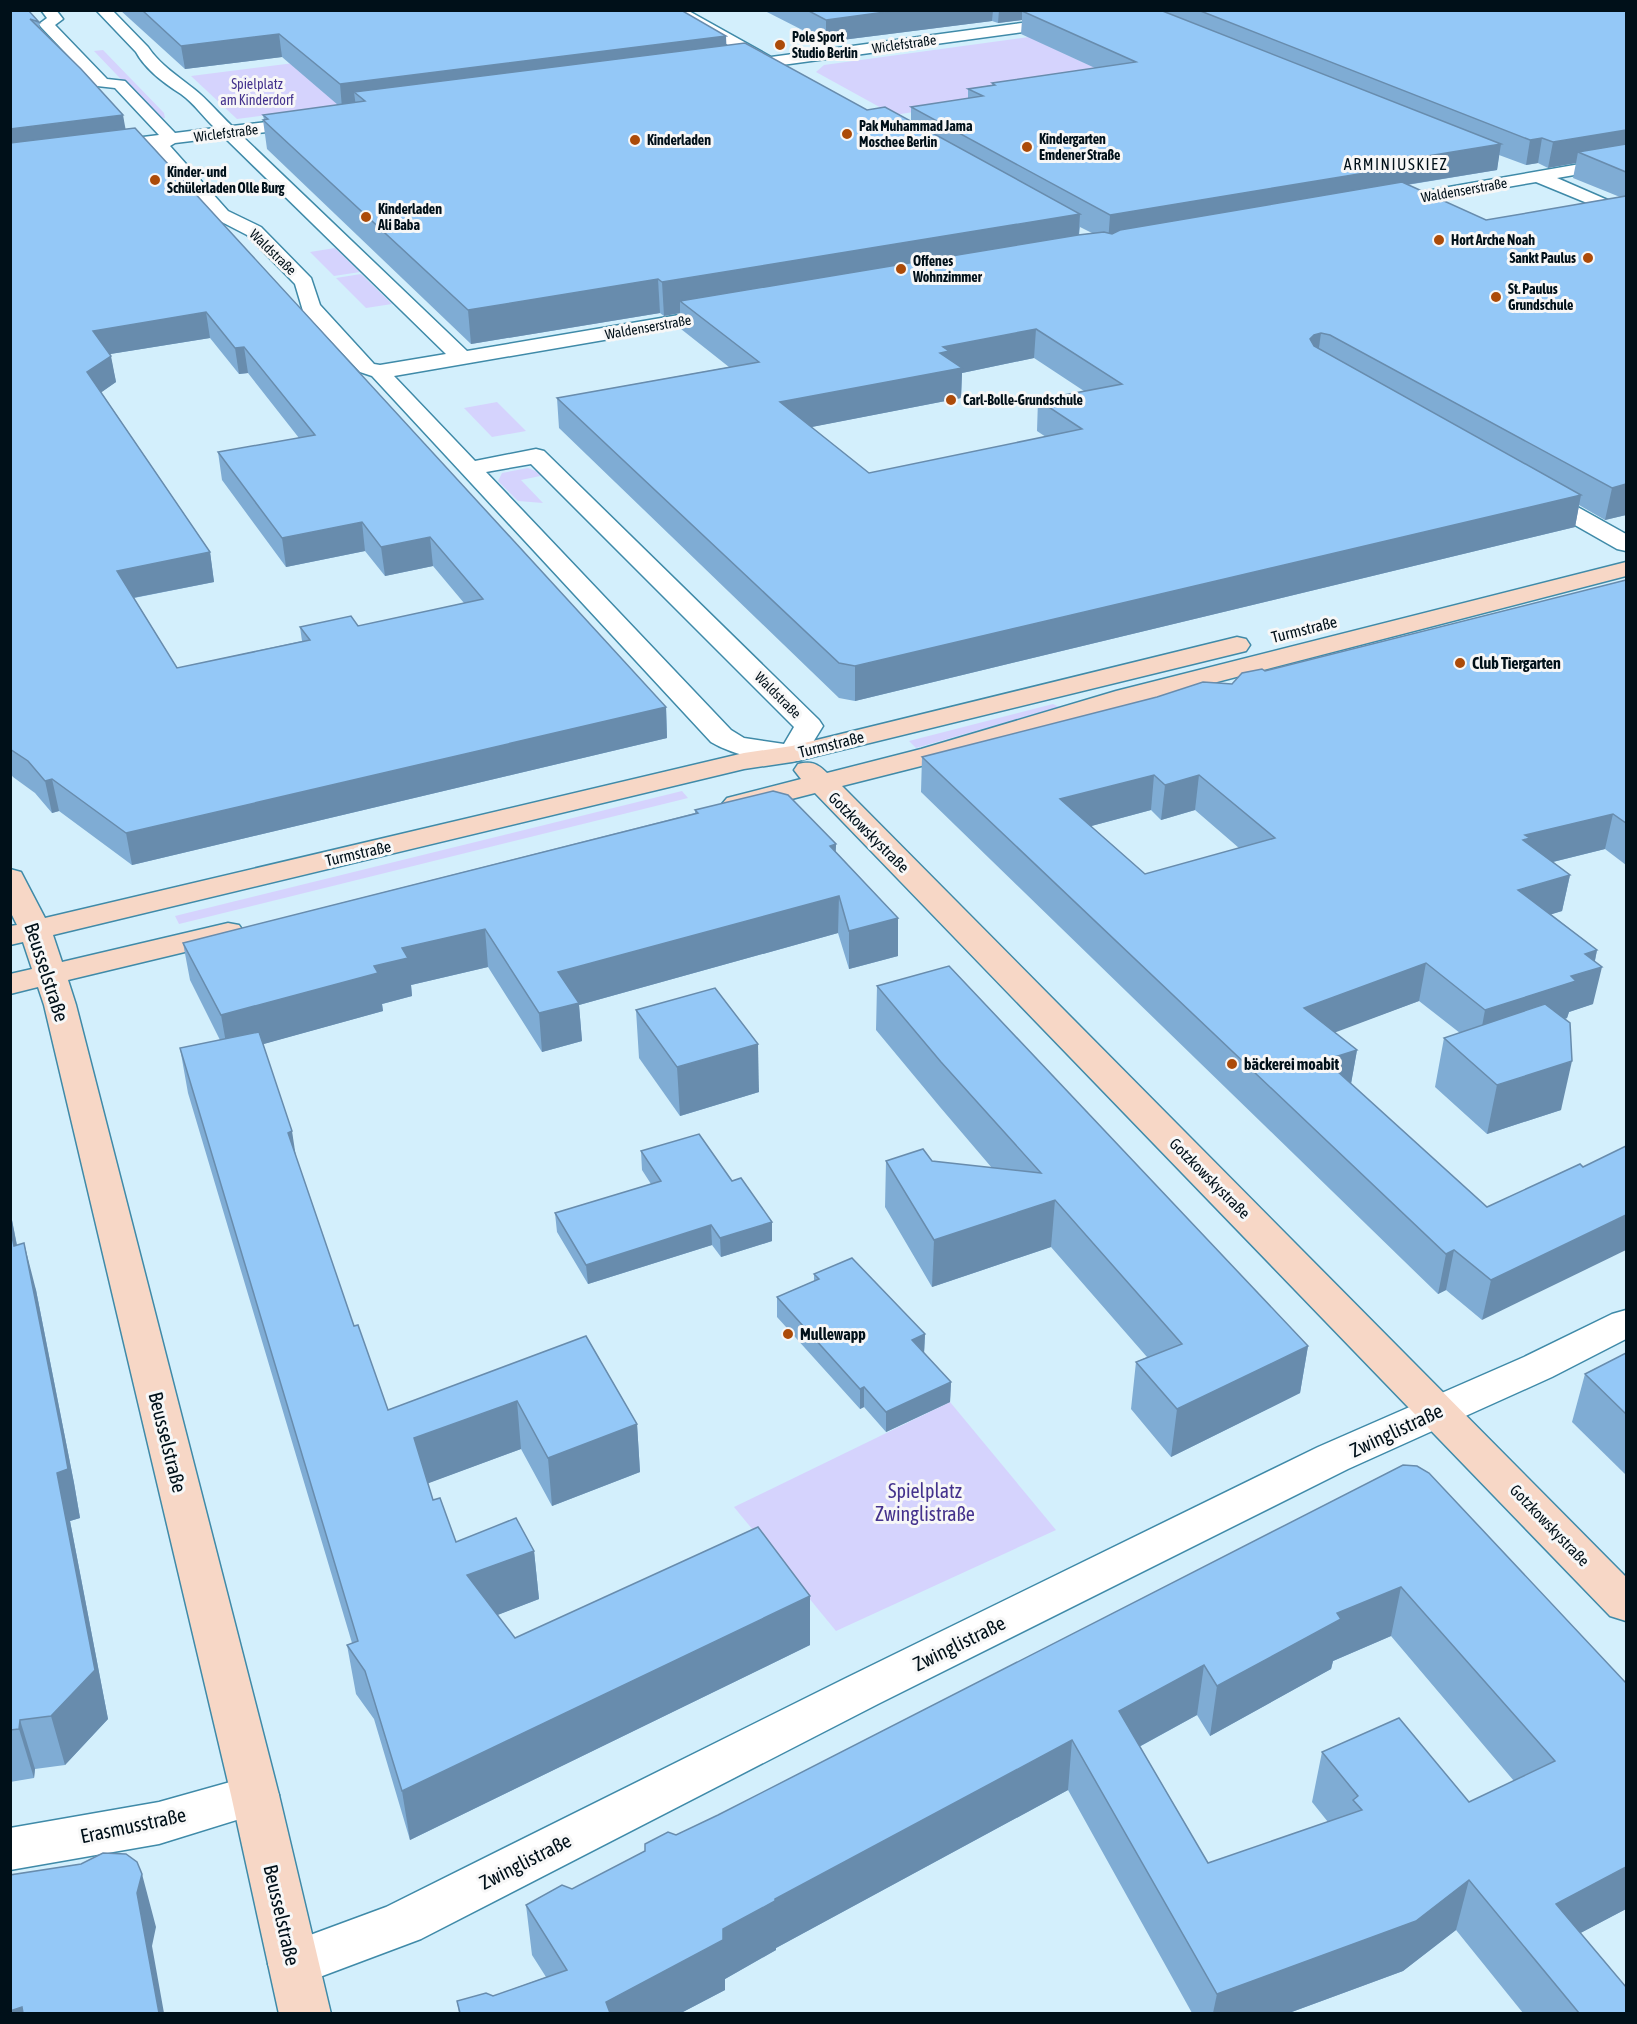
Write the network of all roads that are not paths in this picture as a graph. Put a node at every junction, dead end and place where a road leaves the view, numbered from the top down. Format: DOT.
graph roads {
  1 [pos="48,10"];
  2 [pos="103,10"];
  3 [pos="676,10"];
  4 [pos="1125,12"];
  5 [pos="1154,17"];
  6 [pos="769,62"];
  7 [pos="720,68"];
  8 [pos="790,74"];
  9 [pos="321,120"];
  10 [pos="228,133"];
  11 [pos="171,138"];
  12 [pos="130,144"];
  13 [pos="1626,161"];
  14 [pos="1508,165"];
  15 [pos="1538,177"];
  16 [pos="1368,206"];
  17 [pos="1626,214"];
  18 [pos="746,310"];
  19 [pos="462,358"];
  20 [pos="379,372"];
  21 [pos="468,469"];
  22 [pos="1520,484"];
  23 [pos="1626,544"];
  24 [pos="1626,551"];
  25 [pos="1626,569"];
  26 [pos="1069,686"];
  27 [pos="1093,706"];
  28 [pos="792,754"];
  29 [pos="821,783"];
  30 [pos="713,810"];
  31 [pos="10,878"];
  32 [pos="254,925"];
  33 [pos="23,933"];
  34 [pos="51,975"];
  35 [pos="10,984"];
  36 [pos="1626,1323"];
  37 [pos="1438,1410"];
  38 [pos="1626,1604"];
  39 [pos="255,1795"];
  40 [pos="10,1849"];
  41 [pos="293,1964"];
  42 [pos="305,2013"];
  1 -- 11 [label="street"];
  2 -- 10 [label="street"];
  3 -- 6 [label="street"];
  4 -- 5 [label="street"];
  4 -- 6 [label="street, Wiclefstraße"];
  6 -- 7 [label="street, Wiclefstraße"];
  6 -- 8 [label="street"];
  9 -- 10 [label="street, Wiclefstraße"];
  10 -- 11 [label="street, Wiclefstraße"];
  10 -- 19 [label="street"];
  11 -- 12 [label="street, Wiclefstraße"];
  11 -- 20 [label="street, Waldstraße"];
  13 -- 15 [label="street, Waldenserstraße"];
  14 -- 15 [label="street"];
  15 -- 16 [label="street, Waldenserstraße"];
  15 -- 17 [label="street"];
  18 -- 19 [label="street, Waldenserstraße"];
  19 -- 20 [label="street, Waldenserstraße"];
  20 -- 21 [label="street, Waldstraße"];
  21 -- 28 [label="street, Waldstraße"];
  21 -- 28 [label="street, Waldstraße"];
  22 -- 23 [label="street"];
  24 -- 26 [label="main road, Turmstraße"];
  25 -- 27 [label="main road, Turmstraße"];
  26 -- 27 [label="main road"];
  26 -- 28 [label="main road, Turmstraße"];
  27 -- 29 [label="main road, Turmstraße"];
  28 -- 29 [label="main road, Gotzkowskystraße"];
  28 -- 33 [label="main road, Turmstraße"];
  29 -- 30 [label="main road, Turmstraße"];
  29 -- 37 [label="main road, Gotzkowskystraße"];
  31 -- 33 [label="main road, Beusselstraße"];
  32 -- 34 [label="main road"];
  33 -- 34 [label="main road, Beusselstraße"];
  34 -- 35 [label="main road"];
  34 -- 39 [label="main road, Beusselstraße"];
  36 -- 37 [label="street, Zwinglistraße"];
  37 -- 38 [label="main road, Gotzkowskystraße"];
  37 -- 41 [label="street, Zwinglistraße"];
  39 -- 40 [label="street, Erasmusstraße"];
  39 -- 41 [label="main road, Beusselstraße"];
  41 -- 42 [label="main road, Beusselstraße"];
}
